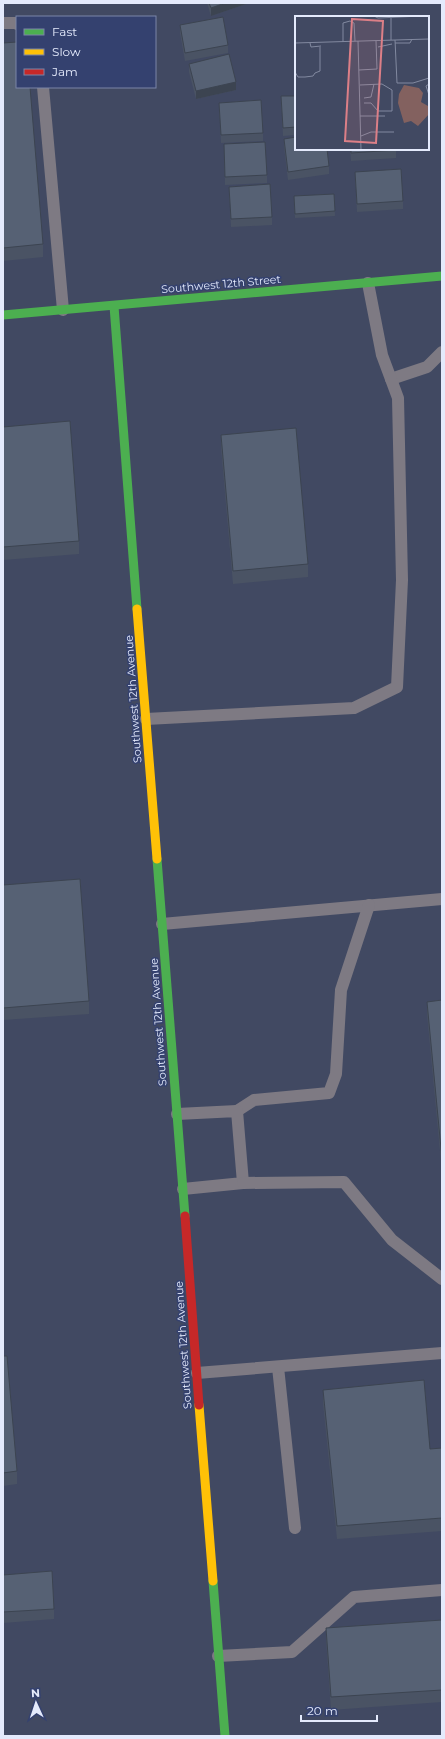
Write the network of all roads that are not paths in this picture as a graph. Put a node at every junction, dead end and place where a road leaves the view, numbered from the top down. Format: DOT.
graph roads {
  1 [pos="3,23"];
  2 [pos="16,24"];
  3 [pos="44,88"];
  4 [pos="442,276"];
  5 [pos="368,283"];
  6 [pos="114,306"];
  7 [pos="63,310"];
  8 [pos="3,315"];
  9 [pos="442,352"];
  10 [pos="391,379"];
  11 [pos="146,719"];
  12 [pos="442,899"];
  13 [pos="369,906"];
  14 [pos="162,924"];
  15 [pos="237,1111"];
  16 [pos="177,1114"];
  17 [pos="243,1183"];
  18 [pos="183,1189"];
  19 [pos="442,1280"];
  20 [pos="442,1353"];
  21 [pos="278,1367"];
  22 [pos="197,1373"];
  23 [pos="295,1528"];
  24 [pos="442,1590"];
  25 [pos="218,1656"];
  26 [pos="225,1736"];
  1 -- 2 [label="lane"];
  3 -- 7 [label="lane"];
  4 -- 5 [label="street, Southwest 12th Street"];
  5 -- 6 [label="street, Southwest 12th Street"];
  5 -- 10 [label="lane"];
  6 -- 7 [label="street, Southwest 12th Street"];
  6 -- 11 [label="street, Southwest 12th Avenue"];
  7 -- 8 [label="street, Southwest 12th Street"];
  9 -- 10 [label="lane"];
  10 -- 11 [label="lane"];
  11 -- 14 [label="street, Southwest 12th Avenue"];
  12 -- 13 [label="lane"];
  13 -- 14 [label="lane"];
  13 -- 15 [label="lane"];
  14 -- 16 [label="street, Southwest 12th Avenue"];
  15 -- 16 [label="lane"];
  15 -- 17 [label="lane"];
  16 -- 18 [label="street, Southwest 12th Avenue"];
  17 -- 18 [label="lane"];
  17 -- 19 [label="lane"];
  18 -- 22 [label="street, Southwest 12th Avenue"];
  20 -- 21 [label="lane"];
  21 -- 22 [label="lane"];
  21 -- 23 [label="lane"];
  22 -- 25 [label="street, Southwest 12th Avenue"];
  24 -- 25 [label="lane"];
  25 -- 26 [label="street, Southwest 12th Avenue"];
}
